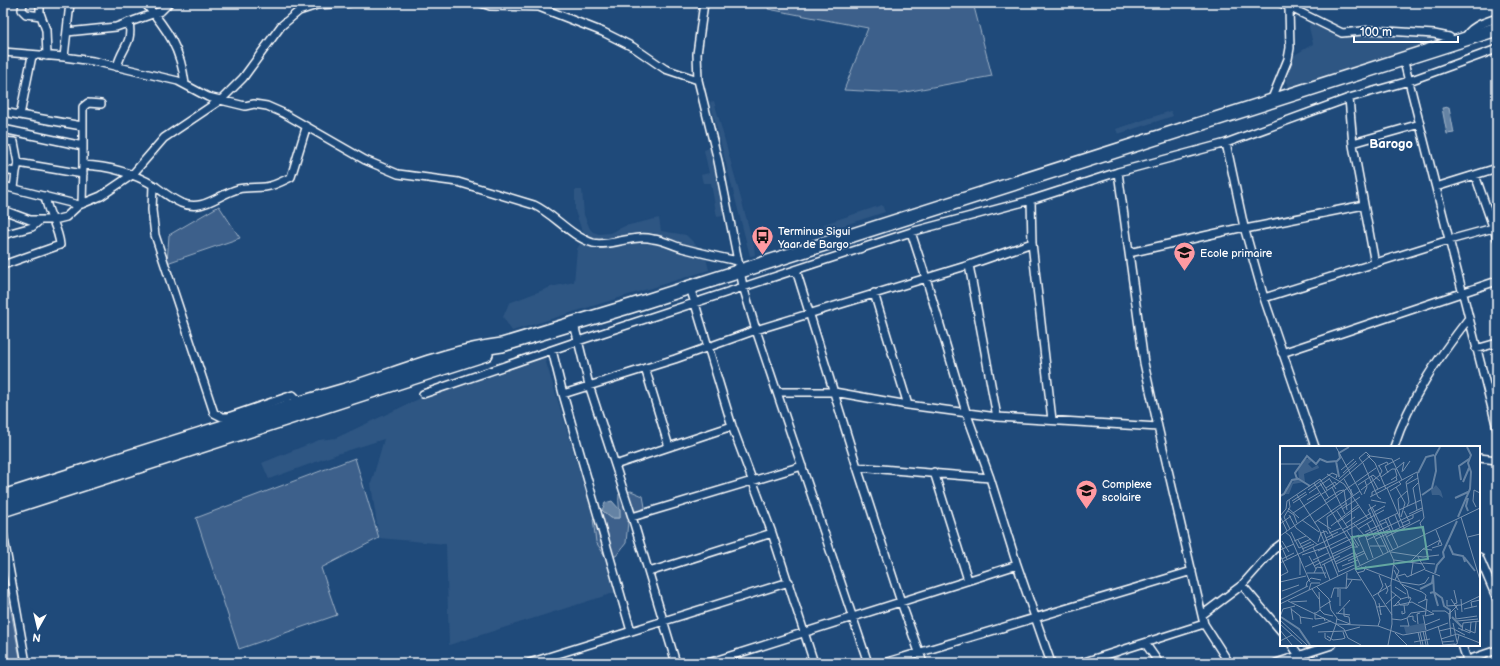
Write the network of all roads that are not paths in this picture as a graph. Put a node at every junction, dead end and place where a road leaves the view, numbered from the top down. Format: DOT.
graph roads {
  1 [pos="23,3"];
  2 [pos="40,3"];
  3 [pos="70,3"];
  4 [pos="145,3"];
  5 [pos="169,3"];
  6 [pos="349,3"];
  7 [pos="481,3"];
  8 [pos="704,3"];
  9 [pos="1281,3"];
  10 [pos="542,5"];
  11 [pos="1290,5"];
  12 [pos="298,7"];
  13 [pos="154,12"];
  14 [pos="41,16"];
  15 [pos="1497,18"];
  16 [pos="129,22"];
  17 [pos="1497,29"];
  18 [pos="67,32"];
  19 [pos="1461,41"];
  20 [pos="1497,49"];
  21 [pos="3,52"];
  22 [pos="32,56"];
  23 [pos="47,56"];
  24 [pos="64,57"];
  25 [pos="1403,58"];
  26 [pos="117,67"];
  27 [pos="698,80"];
  28 [pos="1409,81"];
  29 [pos="185,84"];
  30 [pos="1349,98"];
  31 [pos="222,99"];
  32 [pos="1271,101"];
  33 [pos="101,104"];
  34 [pos="3,112"];
  35 [pos="20,115"];
  36 [pos="1420,124"];
  37 [pos="82,126"];
  38 [pos="306,128"];
  39 [pos="5,130"];
  40 [pos="3,141"];
  41 [pos="14,142"];
  42 [pos="1226,142"];
  43 [pos="1353,143"];
  44 [pos="83,146"];
  45 [pos="18,163"];
  46 [pos="83,165"];
  47 [pos="1497,168"];
  48 [pos="3,170"];
  49 [pos="16,172"];
  50 [pos="1118,172"];
  51 [pos="83,174"];
  52 [pos="132,174"];
  53 [pos="1476,175"];
  54 [pos="153,185"];
  55 [pos="3,186"];
  56 [pos="1436,187"];
  57 [pos="14,188"];
  58 [pos="45,196"];
  59 [pos="1031,200"];
  60 [pos="80,205"];
  61 [pos="1364,205"];
  62 [pos="3,210"];
  63 [pos="54,220"];
  64 [pos="39,221"];
  65 [pos="1244,228"];
  66 [pos="1495,228"];
  67 [pos="911,232"];
  68 [pos="3,235"];
  69 [pos="1497,238"];
  70 [pos="1449,240"];
  71 [pos="1032,243"];
  72 [pos="1129,253"];
  73 [pos="1376,264"];
  74 [pos="3,265"];
  75 [pos="968,265"];
  76 [pos="739,266"];
  77 [pos="796,270"];
  78 [pos="926,278"];
  79 [pos="1497,281"];
  80 [pos="743,286"];
  81 [pos="690,287"];
  82 [pos="1463,291"];
  83 [pos="874,293"];
  84 [pos="1264,298"];
  85 [pos="695,302"];
  86 [pos="810,313"];
  87 [pos="1469,318"];
  88 [pos="574,324"];
  89 [pos="756,330"];
  90 [pos="578,341"];
  91 [pos="1497,344"];
  92 [pos="502,345"];
  93 [pos="707,347"];
  94 [pos="1476,349"];
  95 [pos="552,350"];
  96 [pos="1282,353"];
  97 [pos="644,368"];
  98 [pos="589,385"];
  99 [pos="777,392"];
  100 [pos="834,392"];
  101 [pos="423,394"];
  102 [pos="563,394"];
  103 [pos="300,402"];
  104 [pos="908,405"];
  105 [pos="966,412"];
  106 [pos="997,417"];
  107 [pos="1052,420"];
  108 [pos="732,426"];
  109 [pos="1158,427"];
  110 [pos="1497,428"];
  111 [pos="1315,446"];
  112 [pos="1394,446"];
  113 [pos="669,447"];
  114 [pos="1480,458"];
  115 [pos="1497,460"];
  116 [pos="615,465"];
  117 [pos="802,466"];
  118 [pos="857,467"];
  119 [pos="934,472"];
  120 [pos="990,478"];
  121 [pos="752,480"];
  122 [pos="3,497"];
  123 [pos="3,510"];
  124 [pos="632,517"];
  125 [pos="772,533"];
  126 [pos="3,534"];
  127 [pos="1280,545"];
  128 [pos="1017,564"];
  129 [pos="1481,565"];
  130 [pos="1192,571"];
  131 [pos="649,572"];
  132 [pos="968,580"];
  133 [pos="788,582"];
  134 [pos="1242,585"];
  135 [pos="1497,599"];
  136 [pos="901,602"];
  137 [pos="1202,614"];
  138 [pos="853,617"];
  139 [pos="1035,618"];
  140 [pos="664,621"];
  141 [pos="1204,624"];
  142 [pos="1280,630"];
  143 [pos="632,631"];
  144 [pos="804,632"];
  145 [pos="1145,643"];
  146 [pos="1293,646"];
  147 [pos="1329,646"];
  148 [pos="1462,646"];
  149 [pos="1497,650"];
  150 [pos="920,652"];
  151 [pos="1299,655"];
  152 [pos="1465,662"];
  153 [pos="26,663"];
  154 [pos="529,663"];
  155 [pos="676,663"];
  156 [pos="708,663"];
  157 [pos="814,663"];
  158 [pos="868,663"];
  159 [pos="884,663"];
  160 [pos="923,663"];
  161 [pos="1051,663"];
  162 [pos="1081,663"];
  163 [pos="1159,663"];
  164 [pos="1229,663"];
  165 [pos="1276,663"];
  166 [pos="1304,663"];
  1 -- 14 [label="street"];
  2 -- 14 [label="street"];
  3 -- 18 [label="street"];
  4 -- 13 [label="street"];
  5 -- 13 [label="street"];
  6 -- 12 [label="street"];
  7 -- 10 [label="street"];
  8 -- 27 [label="street"];
  9 -- 11 [label="street"];
  10 -- 27 [label="street"];
  11 -- 19 [label="street"];
  11 -- 32 [label="street"];
  12 -- 31 [label="street"];
  13 -- 16 [label="street"];
  13 -- 29 [label="street"];
  14 -- 23 [label="street"];
  15 -- 19 [label="street"];
  16 -- 18 [label="street"];
  16 -- 26 [label="street"];
  17 -- 19 [label="highway"];
  18 -- 24 [label="street"];
  19 -- 25 [label="highway"];
  20 -- 28 [label="street"];
  21 -- 22 [label="street"];
  22 -- 23 [label="street"];
  22 -- 35 [label="street"];
  23 -- 24 [label="street"];
  24 -- 26 [label="street"];
  25 -- 28 [label="street"];
  25 -- 32 [label="highway"];
  26 -- 29 [label="street"];
  27 -- 76 [label="street"];
  28 -- 30 [label="street"];
  28 -- 36 [label="street"];
  29 -- 31 [label="street"];
  30 -- 42 [label="street"];
  30 -- 43 [label="street"];
  31 -- 38 [label="street"];
  31 -- 52 [label="street"];
  32 -- 76 [label="highway"];
  33 -- 37 [label="street"];
  34 -- 35 [label="street"];
  35 -- 37 [label="street"];
  36 -- 43 [label="street"];
  36 -- 56 [label="street"];
  37 -- 44 [label="street"];
  38 -- 54 [label="street"];
  38 -- 76 [label="street"];
  39 -- 41 [label="street"];
  39 -- 44 [label="street"];
  40 -- 41 [label="street"];
  41 -- 45 [label="street"];
  42 -- 50 [label="street"];
  42 -- 65 [label="street"];
  43 -- 61 [label="street"];
  44 -- 46 [label="street"];
  45 -- 49 [label="street"];
  45 -- 51 [label="street"];
  46 -- 51 [label="street"];
  46 -- 52 [label="street"];
  47 -- 53 [label="street"];
  48 -- 49 [label="street"];
  49 -- 57 [label="street"];
  50 -- 59 [label="street"];
  50 -- 72 [label="street"];
  51 -- 60 [label="street"];
  52 -- 54 [label="street"];
  52 -- 60 [label="street"];
  53 -- 56 [label="street"];
  53 -- 66 [label="street"];
  54 -- 103 [label="street"];
  55 -- 57 [label="street"];
  56 -- 70 [label="street"];
  57 -- 58 [label="street"];
  58 -- 60 [label="street"];
  58 -- 63 [label="street"];
  59 -- 67 [label="street"];
  59 -- 71 [label="street"];
  60 -- 63 [label="street"];
  61 -- 65 [label="street"];
  61 -- 73 [label="street"];
  62 -- 64 [label="street"];
  63 -- 64 [label="street"];
  63 -- 74 [label="street"];
  64 -- 68 [label="street"];
  65 -- 72 [label="street"];
  65 -- 84 [label="street"];
  66 -- 69 [label="street"];
  66 -- 70 [label="street"];
  67 -- 77 [label="street"];
  67 -- 78 [label="street"];
  70 -- 73 [label="street"];
  70 -- 82 [label="street"];
  71 -- 75 [label="street"];
  71 -- 107 [label="street"];
  72 -- 109 [label="street"];
  73 -- 84 [label="street"];
  75 -- 78 [label="street"];
  75 -- 106 [label="street"];
  76 -- 80 [label="street"];
  76 -- 81 [label="highway"];
  77 -- 80 [label="street"];
  77 -- 86 [label="street"];
  78 -- 83 [label="street"];
  78 -- 105 [label="street"];
  79 -- 82 [label="street"];
  80 -- 85 [label="street"];
  80 -- 89 [label="street"];
  81 -- 85 [label="street"];
  81 -- 88 [label="highway"];
  82 -- 87 [label="street"];
  82 -- 96 [label="street"];
  83 -- 86 [label="street"];
  83 -- 104 [label="street"];
  84 -- 96 [label="street"];
  85 -- 90 [label="street"];
  85 -- 93 [label="street"];
  86 -- 89 [label="street"];
  86 -- 100 [label="street"];
  87 -- 94 [label="street"];
  87 -- 112 [label="street"];
  88 -- 90 [label="street"];
  88 -- 92 [label="highway"];
  89 -- 93 [label="street"];
  89 -- 99 [label="street"];
  90 -- 95 [label="street"];
  90 -- 98 [label="street"];
  91 -- 94 [label="street"];
  92 -- 103 [label="highway"];
  92 -- 123 [label="highway"];
  93 -- 97 [label="street"];
  93 -- 108 [label="street"];
  94 -- 110 [label="street"];
  95 -- 101 [label="street"];
  95 -- 102 [label="street"];
  96 -- 111 [label="street"];
  97 -- 98 [label="street"];
  97 -- 113 [label="street"];
  98 -- 102 [label="street"];
  98 -- 116 [label="street"];
  99 -- 100 [label="street"];
  99 -- 117 [label="street"];
  100 -- 104 [label="street"];
  100 -- 118 [label="street"];
  102 -- 143 [label="street"];
  103 -- 122 [label="highway"];
  104 -- 105 [label="street"];
  105 -- 106 [label="street"];
  105 -- 120 [label="street"];
  106 -- 107 [label="street"];
  107 -- 109 [label="street"];
  108 -- 113 [label="street"];
  108 -- 121 [label="street"];
  109 -- 130 [label="street"];
  113 -- 116 [label="street"];
  114 -- 115 [label="street"];
  116 -- 124 [label="street"];
  117 -- 121 [label="street"];
  117 -- 138 [label="street"];
  118 -- 119 [label="street"];
  118 -- 136 [label="street"];
  119 -- 120 [label="street"];
  119 -- 132 [label="street"];
  120 -- 128 [label="street"];
  121 -- 124 [label="street"];
  121 -- 125 [label="street"];
  124 -- 131 [label="street"];
  125 -- 131 [label="street"];
  125 -- 133 [label="street"];
  126 -- 153 [label="street"];
  127 -- 134 [label="street"];
  128 -- 132 [label="street"];
  128 -- 139 [label="street"];
  129 -- 135 [label="street"];
  130 -- 137 [label="street"];
  130 -- 139 [label="street"];
  131 -- 140 [label="street"];
  132 -- 136 [label="street"];
  133 -- 140 [label="street"];
  133 -- 144 [label="street"];
  134 -- 137 [label="street"];
  134 -- 142 [label="street"];
  136 -- 138 [label="street"];
  136 -- 150 [label="street"];
  137 -- 141 [label="street"];
  138 -- 144 [label="street"];
  138 -- 158 [label="street"];
  139 -- 150 [label="street"];
  139 -- 161 [label="street"];
  140 -- 143 [label="street"];
  140 -- 155 [label="street"];
  141 -- 145 [label="street"];
  141 -- 164 [label="street"];
  143 -- 154 [label="street"];
  144 -- 156 [label="street"];
  144 -- 157 [label="street"];
  145 -- 162 [label="street"];
  145 -- 163 [label="street"];
  146 -- 151 [label="street"];
  147 -- 151 [label="street"];
  148 -- 152 [label="street"];
  149 -- 152 [label="street"];
  150 -- 159 [label="street"];
  150 -- 160 [label="street"];
  151 -- 165 [label="street"];
  151 -- 166 [label="street"];
}
